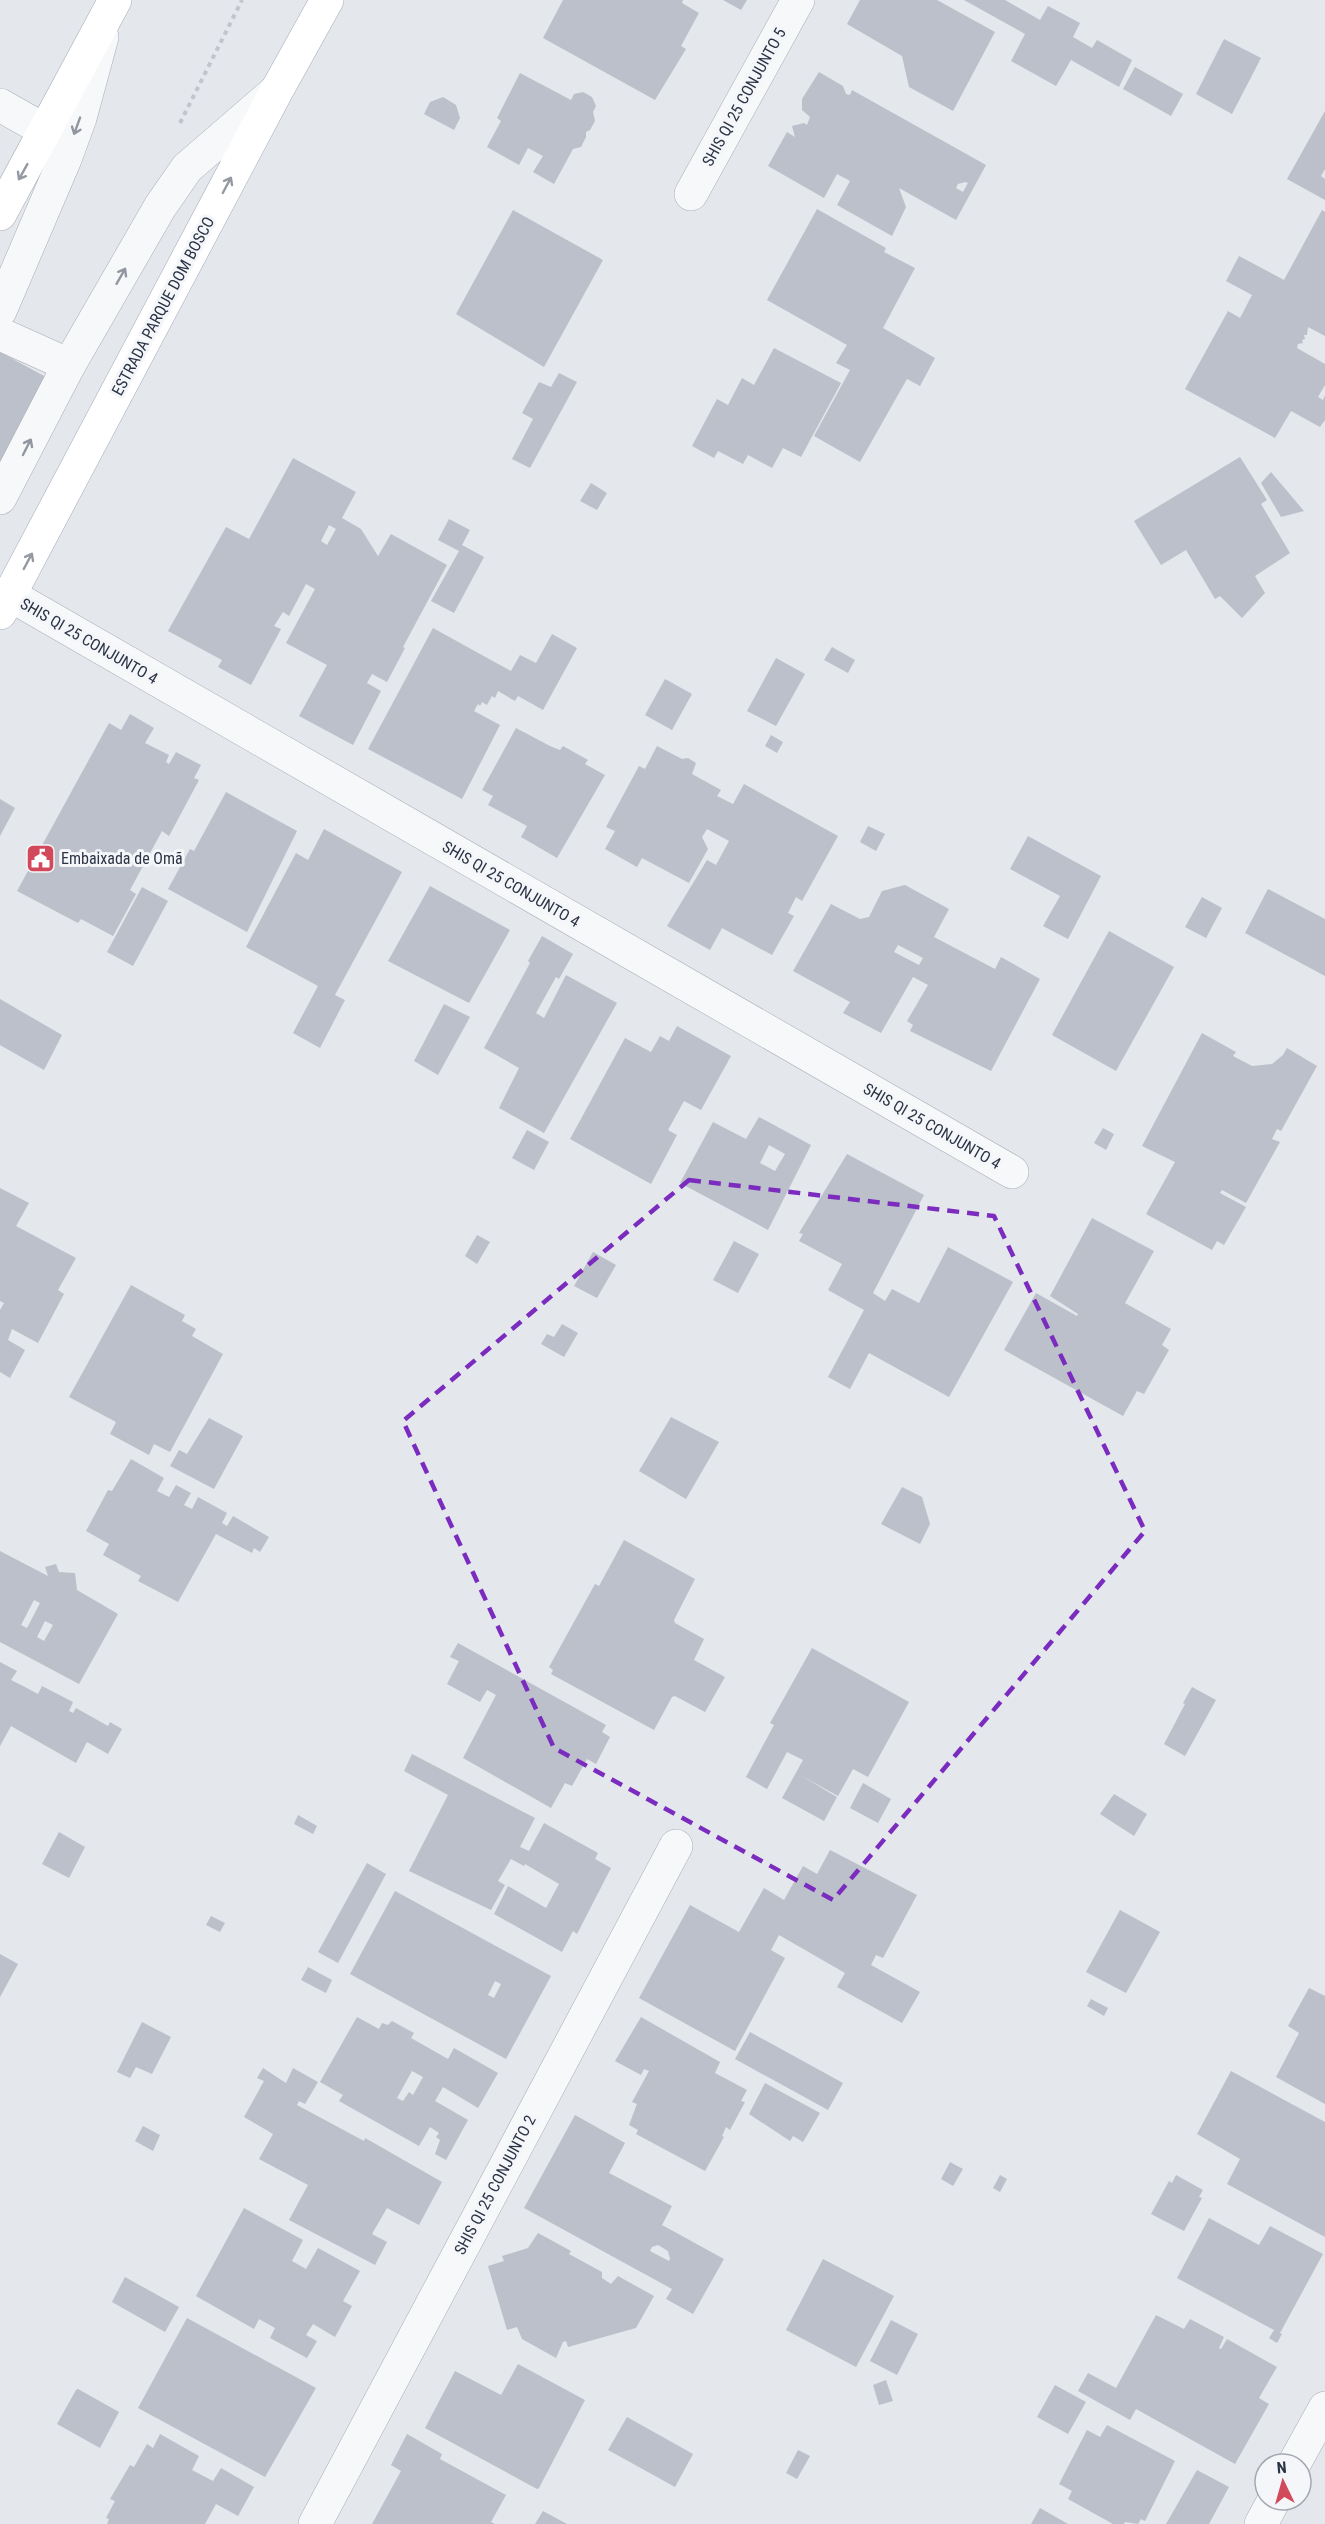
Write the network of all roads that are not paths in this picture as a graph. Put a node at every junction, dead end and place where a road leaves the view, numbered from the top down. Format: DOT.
graph roads {
  1 [pos="327,0"];
  2 [pos="798,0"];
  3 [pos="112,4"];
  4 [pos="277,90"];
  5 [pos="0,105"];
  6 [pos="46,131"];
  7 [pos="690,194"];
  8 [pos="0,214"];
  9 [pos="0,310"];
  10 [pos="0,334"];
  11 [pos="69,365"];
  12 [pos="0,498"];
  13 [pos="5,604"];
  14 [pos="1012,1172"];
  15 [pos="676,1846"];
  16 [pos="1325,2408"];
  17 [pos="1301,2452"];
  18 [pos="315,2524"];
  1 -- 4 [label="main road, ESTRADA PARQUE DOM BOSCO"];
  2 -- 7 [label="street, SHIS QI 25 CONJUNTO 5"];
  3 -- 6 [label="main road"];
  3 -- 9 [label="street, one-way"];
  11 -- 4 [label="street, one-way"];
  13 -- 4 [label="main road, ESTRADA PARQUE DOM BOSCO, one-way"];
  5 -- 6 [label="street"];
  6 -- 8 [label="main road, one-way"];
  10 -- 11 [label="street"];
  12 -- 11 [label="street, one-way"];
  13 -- 14 [label="street, SHIS QI 25 CONJUNTO 4"];
  15 -- 18 [label="street, SHIS QI 25 CONJUNTO 2"];
  16 -- 17 [label="street"];
}
